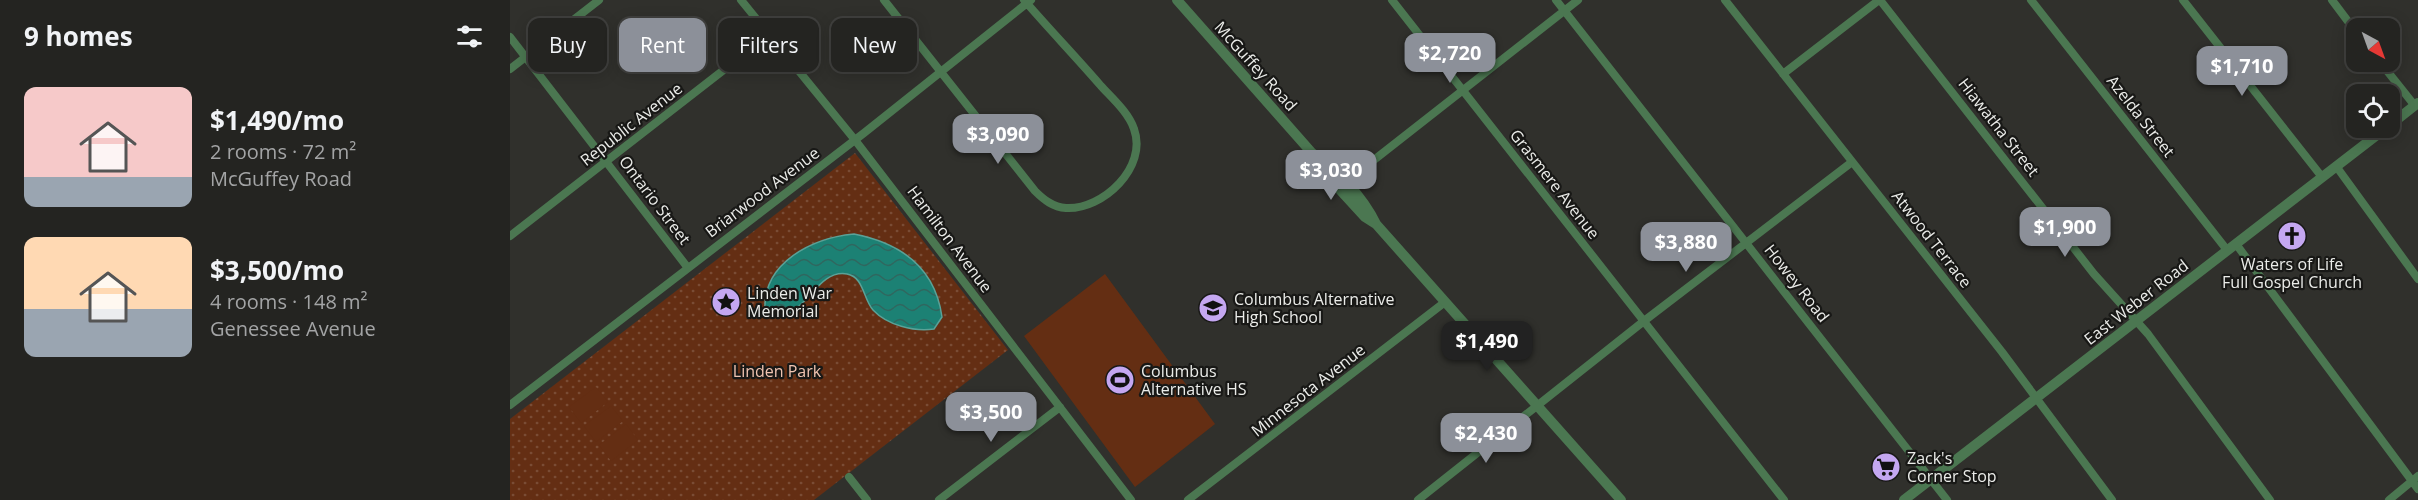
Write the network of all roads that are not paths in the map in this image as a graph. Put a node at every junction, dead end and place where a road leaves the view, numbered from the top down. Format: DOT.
graph roads {
  1 [pos="598,0"];
  2 [pos="741,0"];
  3 [pos="884,0"];
  4 [pos="1177,0"];
  5 [pos="1392,0"];
  6 [pos="1556,0"];
  7 [pos="1578,0"];
  8 [pos="1725,0"];
  9 [pos="1879,0"];
  10 [pos="2031,0"];
  11 [pos="2183,0"];
  12 [pos="2332,0"];
  13 [pos="1027,1"];
  14 [pos="1564,10"];
  15 [pos="756,18"];
  16 [pos="2346,19"];
  17 [pos="510,37"];
  18 [pos="525,57"];
  19 [pos="510,69"];
  20 [pos="942,71"];
  21 [pos="721,72"];
  22 [pos="800,72"];
  23 [pos="2389,72"];
  24 [pos="1783,74"];
  25 [pos="1462,90"];
  26 [pos="2416,104"];
  27 [pos="2400,117"];
  28 [pos="2372,138"];
  29 [pos="855,140"];
  30 [pos="607,161"];
  31 [pos="1852,162"];
  32 [pos="2336,166"];
  33 [pos="2322,177"];
  34 [pos="1342,185"];
  35 [pos="510,236"];
  36 [pos="1747,242"];
  37 [pos="2232,247"];
  38 [pos="688,268"];
  39 [pos="2418,279"];
  40 [pos="1445,302"];
  41 [pos="1644,321"];
  42 [pos="2135,322"];
  43 [pos="2036,398"];
  44 [pos="510,405"];
  45 [pos="1060,406"];
  46 [pos="1537,406"];
  47 [pos="849,477"];
  48 [pos="1932,478"];
  49 [pos="2415,478"];
  50 [pos="2418,489"];
  51 [pos="867,500"];
  52 [pos="939,500"];
  53 [pos="1131,500"];
  54 [pos="1188,500"];
  55 [pos="1418,500"];
  56 [pos="1621,500"];
  57 [pos="1784,500"];
  58 [pos="1904,500"];
  59 [pos="1947,500"];
  60 [pos="2112,500"];
  61 [pos="2270,500"];
  62 [pos="2389,500"];
  1 -- 18 [label="street"];
  2 -- 15 [label="street, Hamilton Avenue"];
  3 -- 20 [label="street"];
  4 -- 34 [label="street, McGuffey Road"];
  5 -- 25 [label="street, Grasmere Avenue"];
  6 -- 14 [label="street, Howey Road"];
  7 -- 14 [label="street"];
  8 -- 24 [label="street, Atwood Terrace"];
  9 -- 24 [label="street"];
  9 -- 42 [label="street, Hiawatha Street"];
  10 -- 37 [label="street, Azelda Street"];
  11 -- 33 [label="street"];
  12 -- 16 [label="street"];
  13 -- 20 [label="street, Briarwood Avenue"];
  13 -- 20 [label="street"];
  14 -- 25 [label="street"];
  14 -- 36 [label="street, Howey Road"];
  17 -- 18 [label="street, Ontario Street"];
  18 -- 19 [label="street"];
  18 -- 30 [label="street, Ontario Street"];
  20 -- 29 [label="street, Briarwood Avenue"];
  21 -- 30 [label="street, Republic Avenue"];
  22 -- 29 [label="street, Hamilton Avenue"];
  23 -- 26 [label="street"];
  24 -- 31 [label="street, Atwood Terrace"];
  25 -- 34 [label="street"];
  25 -- 41 [label="street, Grasmere Avenue"];
  26 -- 27 [label="street, East Weber Road"];
  28 -- 32 [label="street, East Weber Road"];
  29 -- 38 [label="street, Briarwood Avenue"];
  29 -- 45 [label="street, Hamilton Avenue"];
  30 -- 35 [label="street, Republic Avenue"];
  30 -- 38 [label="street, Ontario Street"];
  31 -- 36 [label="street"];
  31 -- 43 [label="street, Atwood Terrace"];
  32 -- 33 [label="street, East Weber Road"];
  32 -- 39 [label="street"];
  33 -- 37 [label="street, East Weber Road"];
  34 -- 40 [label="street, McGuffey Road"];
  36 -- 41 [label="street"];
  36 -- 48 [label="street, Howey Road"];
  37 -- 42 [label="street, East Weber Road"];
  37 -- 49 [label="street, Azelda Street"];
  38 -- 44 [label="street, Briarwood Avenue"];
  40 -- 46 [label="street, McGuffey Road"];
  40 -- 54 [label="street, Minnesota Avenue"];
  41 -- 46 [label="street"];
  41 -- 57 [label="street, Grasmere Avenue"];
  42 -- 43 [label="street, East Weber Road"];
  42 -- 61 [label="street, Hiawatha Street"];
  43 -- 48 [label="street, East Weber Road"];
  43 -- 60 [label="street, Atwood Terrace"];
  45 -- 52 [label="street"];
  45 -- 53 [label="street, Hamilton Avenue"];
  46 -- 55 [label="street"];
  46 -- 56 [label="street, McGuffey Road"];
  47 -- 51 [label="street"];
  48 -- 58 [label="street, East Weber Road"];
  48 -- 59 [label="street, Howey Road"];
  49 -- 50 [label="street, Azelda Street"];
  49 -- 62 [label="street"];
}
